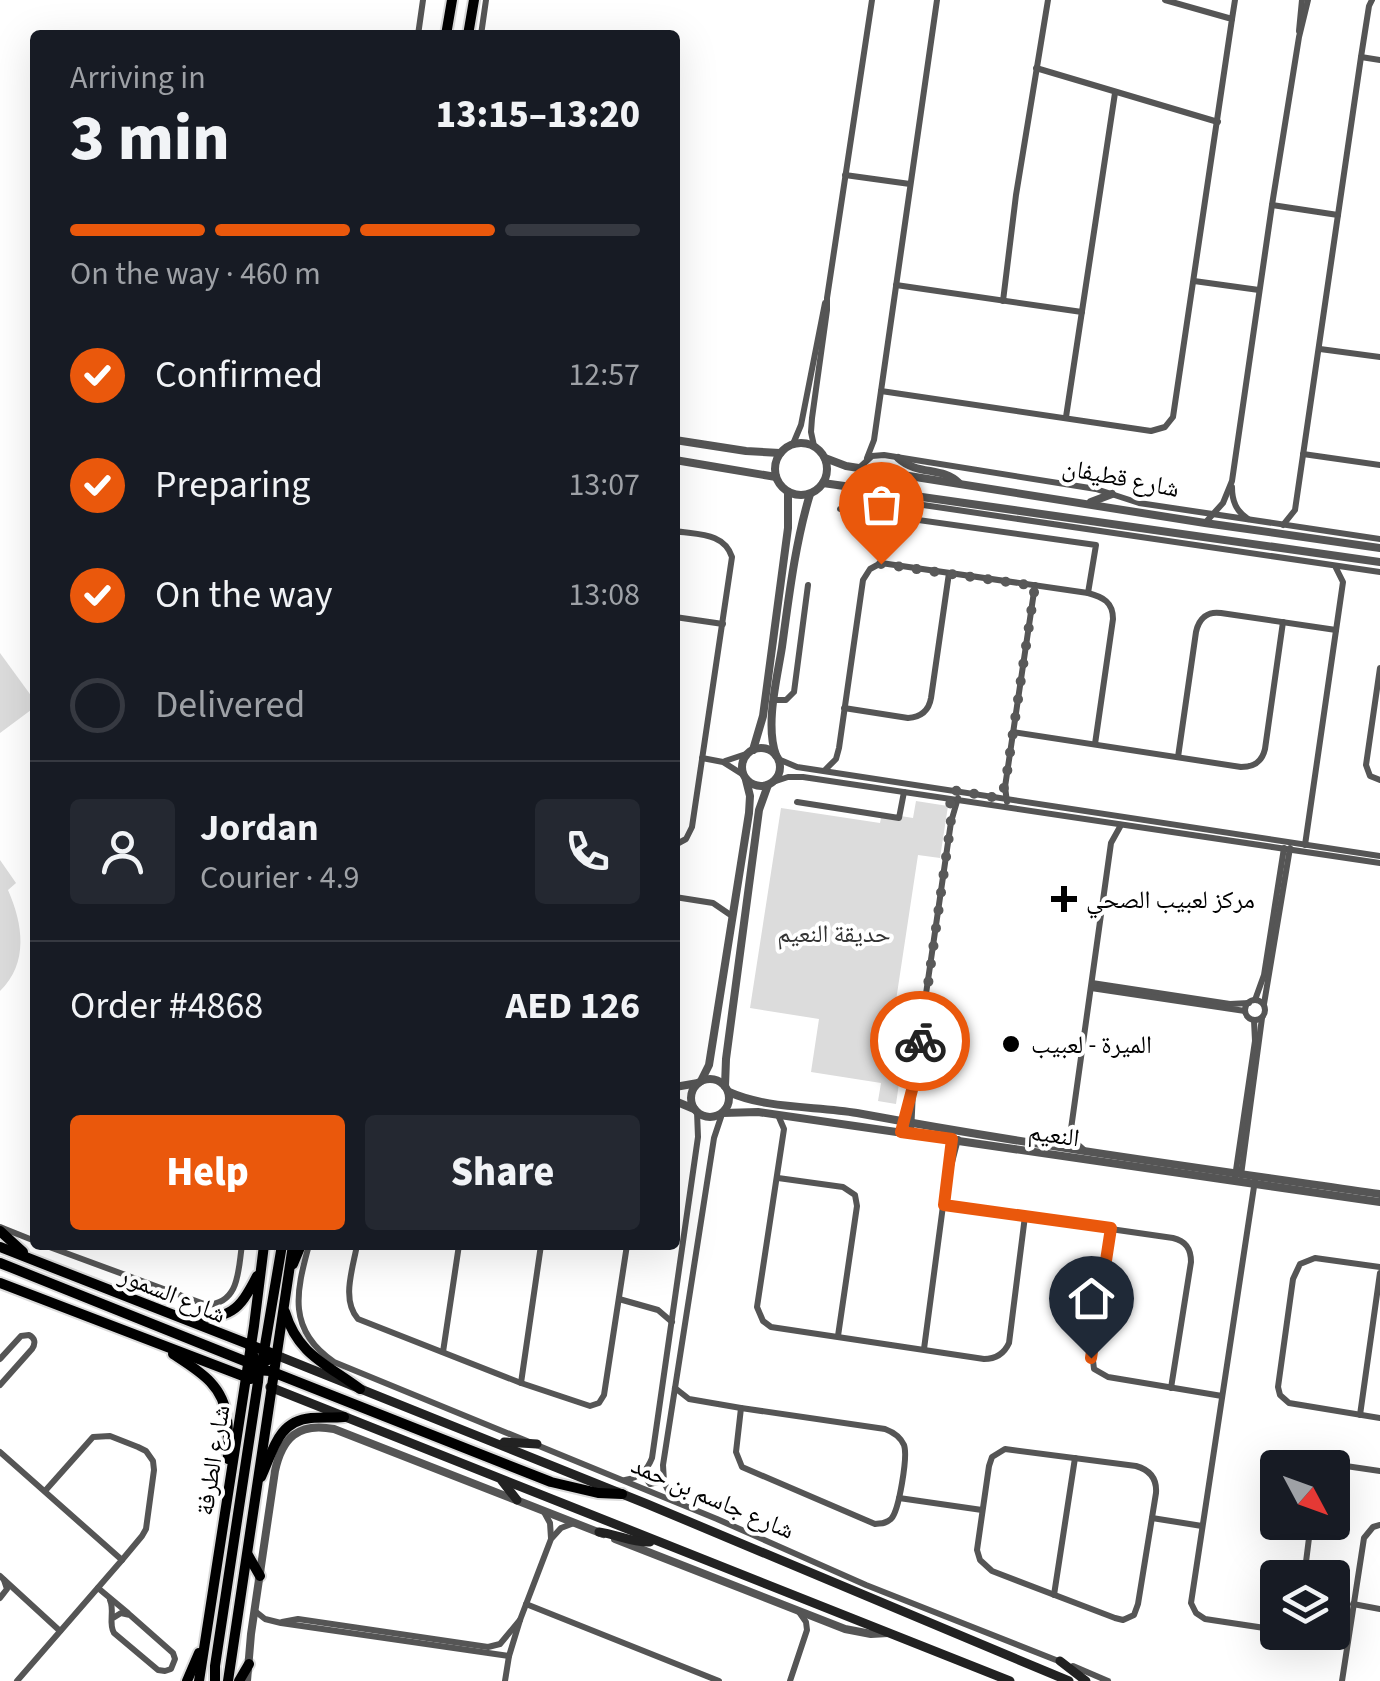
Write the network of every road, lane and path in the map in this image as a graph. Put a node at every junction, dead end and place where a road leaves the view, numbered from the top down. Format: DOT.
graph roads {
  1 [pos="422,0"];
  2 [pos="452,0"];
  3 [pos="474,0"];
  4 [pos="486,0"];
  5 [pos="872,0"];
  6 [pos="937,0"];
  7 [pos="1048,0"];
  8 [pos="1165,0"];
  9 [pos="1236,0"];
  10 [pos="1305,0"];
  11 [pos="1370,2"];
  12 [pos="1232,19"];
  13 [pos="419,30"];
  14 [pos="447,30"];
  15 [pos="469,30"];
  16 [pos="482,30"];
  17 [pos="1361,57"];
  18 [pos="1380,60"];
  19 [pos="1036,68"];
  20 [pos="1115,93"];
  21 [pos="1218,122"];
  22 [pos="845,175"];
  23 [pos="910,184"];
  24 [pos="1272,205"];
  25 [pos="1338,215"];
  26 [pos="1194,281"];
  27 [pos="896,285"];
  28 [pos="1259,290"];
  29 [pos="827,298"];
  30 [pos="1002,301"];
  31 [pos="1082,312"];
  32 [pos="1320,348"];
  33 [pos="1380,357"];
  34 [pos="881,391"];
  35 [pos="1066,417"];
  36 [pos="874,440"];
  37 [pos="680,441"];
  38 [pos="794,444"];
  39 [pos="814,446"];
  40 [pos="780,453"];
  41 [pos="1303,454"];
  42 [pos="878,455"];
  43 [pos="825,458"];
  44 [pos="898,458"];
  45 [pos="680,461"];
  46 [pos="863,464"];
  47 [pos="1380,465"];
  48 [pos="776,478"];
  49 [pos="1232,481"];
  50 [pos="823,483"];
  51 [pos="959,484"];
  52 [pos="788,492"];
  53 [pos="901,493"];
  54 [pos="810,494"];
  55 [pos="1112,494"];
  56 [pos="1086,504"];
  57 [pos="840,509"];
  58 [pos="1295,510"];
  59 [pos="1213,514"];
  60 [pos="1250,520"];
  61 [pos="1204,524"];
  62 [pos="1283,525"];
  63 [pos="1305,528"];
  64 [pos="680,532"];
  65 [pos="1380,539"];
  66 [pos="1380,548"];
  67 [pos="1380,562"];
  68 [pos="1333,566"];
  69 [pos="1356,568"];
  70 [pos="1380,572"];
  71 [pos="949,573"];
  72 [pos="1343,582"];
  73 [pos="808,585"];
  74 [pos="1035,586"];
  75 [pos="1088,593"];
  76 [pos="680,618"];
  77 [pos="1283,622"];
  78 [pos="722,624"];
  79 [pos="1336,630"];
  80 [pos="1380,668"];
  81 [pos="774,700"];
  82 [pos="844,708"];
  83 [pos="1013,732"];
  84 [pos="1095,744"];
  85 [pos="839,748"];
  86 [pos="750,752"];
  87 [pos="777,757"];
  88 [pos="1178,757"];
  89 [pos="702,758"];
  90 [pos="724,762"];
  91 [pos="824,770"];
  92 [pos="849,774"];
  93 [pos="744,777"];
  94 [pos="1380,780"];
  95 [pos="770,784"];
  96 [pos="904,792"];
  97 [pos="955,795"];
  98 [pos="797,802"];
  99 [pos="1002,803"];
  100 [pos="1122,821"];
  101 [pos="680,843"];
  102 [pos="1287,846"];
  103 [pos="1305,848"];
  104 [pos="1380,859"];
  105 [pos="680,898"];
  106 [pos="732,916"];
  107 [pos="1091,986"];
  108 [pos="1264,1004"];
  109 [pos="1250,1005"];
  110 [pos="1258,1019"];
  111 [pos="700,1082"];
  112 [pos="680,1086"];
  113 [pos="727,1088"];
  114 [pos="680,1103"];
  115 [pos="696,1111"];
  116 [pos="722,1114"];
  117 [pos="778,1115"];
  118 [pos="795,1118"];
  119 [pos="907,1127"];
  120 [pos="784,1129"];
  121 [pos="955,1135"];
  122 [pos="1083,1149"];
  123 [pos="1238,1177"];
  124 [pos="778,1178"];
  125 [pos="1256,1180"];
  126 [pos="1380,1194"];
  127 [pos="1380,1202"];
  128 [pos="944,1205"];
  129 [pos="1024,1216"];
  130 [pos="1111,1228"];
  131 [pos="0,1229"];
  132 [pos="30,1239"];
  133 [pos="0,1246"];
  134 [pos="57,1250"];
  135 [pos="241,1250"];
  136 [pos="263,1250"];
  137 [pos="281,1250"];
  138 [pos="292,1250"];
  139 [pos="299,1250"];
  140 [pos="308,1250"];
  141 [pos="355,1250"];
  142 [pos="458,1250"];
  143 [pos="541,1250"];
  144 [pos="626,1250"];
  145 [pos="27,1256"];
  146 [pos="0,1263"];
  147 [pos="1380,1270"];
  148 [pos="260,1271"];
  149 [pos="288,1274"];
  150 [pos="3,1286"];
  151 [pos="619,1299"];
  152 [pos="675,1301"];
  153 [pos="283,1306"];
  154 [pos="658,1310"];
  155 [pos="186,1320"];
  156 [pos="672,1322"];
  157 [pos="838,1336"];
  158 [pos="165,1346"];
  159 [pos="250,1346"];
  160 [pos="924,1350"];
  161 [pos="442,1352"];
  162 [pos="276,1356"];
  163 [pos="0,1359"];
  164 [pos="261,1366"];
  165 [pos="245,1377"];
  166 [pos="521,1384"];
  167 [pos="0,1385"];
  168 [pos="270,1387"];
  169 [pos="675,1388"];
  170 [pos="1172,1388"];
  171 [pos="360,1389"];
  172 [pos="1222,1396"];
  173 [pos="689,1399"];
  174 [pos="672,1405"];
  175 [pos="741,1408"];
  176 [pos="1360,1414"];
  177 [pos="344,1417"];
  178 [pos="1380,1418"];
  179 [pos="496,1442"];
  180 [pos="537,1444"];
  181 [pos="0,1452"];
  182 [pos="1076,1458"];
  183 [pos="1350,1467"];
  184 [pos="648,1468"];
  185 [pos="230,1469"];
  186 [pos="1380,1471"];
  187 [pos="662,1472"];
  188 [pos="500,1479"];
  189 [pos="624,1480"];
  190 [pos="256,1487"];
  191 [pos="44,1492"];
  192 [pos="622,1494"];
  193 [pos="898,1498"];
  194 [pos="517,1500"];
  195 [pos="673,1500"];
  196 [pos="543,1510"];
  197 [pos="982,1510"];
  198 [pos="1152,1518"];
  199 [pos="575,1522"];
  200 [pos="1380,1525"];
  201 [pos="1202,1526"];
  202 [pos="599,1532"];
  203 [pos="550,1539"];
  204 [pos="658,1542"];
  205 [pos="247,1554"];
  206 [pos="122,1560"];
  207 [pos="260,1576"];
  208 [pos="2,1578"];
  209 [pos="98,1588"];
  210 [pos="1054,1595"];
  211 [pos="2,1596"];
  212 [pos="22,1597"];
  213 [pos="110,1600"];
  214 [pos="526,1604"];
  215 [pos="1353,1604"];
  216 [pos="1380,1609"];
  217 [pos="255,1611"];
  218 [pos="798,1611"];
  219 [pos="130,1615"];
  220 [pos="113,1618"];
  221 [pos="520,1620"];
  222 [pos="824,1622"];
  223 [pos="281,1623"];
  224 [pos="1260,1627"];
  225 [pos="807,1630"];
  226 [pos="60,1631"];
  227 [pos="888,1633"];
  228 [pos="206,1638"];
  229 [pos="509,1656"];
  230 [pos="1060,1661"];
  231 [pos="249,1664"];
  232 [pos="22,1679"];
  233 [pos="188,1681"];
  234 [pos="199,1681"];
  235 [pos="215,1681"];
  236 [pos="228,1681"];
  237 [pos="239,1681"];
  238 [pos="247,1681"];
  239 [pos="505,1681"];
  240 [pos="719,1681"];
  241 [pos="790,1681"];
  242 [pos="1010,1681"];
  243 [pos="1070,1681"];
  244 [pos="1086,1681"];
  245 [pos="1108,1681"];
  246 [pos="1342,1681"];
  1 -- 13 [label="street"];
  2 -- 14 [label="main road"];
  3 -- 15 [label="main road"];
  4 -- 16 [label="street"];
  5 -- 22 [label="street"];
  6 -- 23 [label="street"];
  7 -- 19 [label="street"];
  8 -- 12 [label="street"];
  9 -- 12 [label="street"];
  10 -- 24 [label="street"];
  11 -- 17 [label="street"];
  12 -- 21 [label="street"];
  17 -- 18 [label="street"];
  17 -- 25 [label="street"];
  19 -- 20 [label="street"];
  19 -- 30 [label="street"];
  20 -- 21 [label="street"];
  20 -- 31 [label="street"];
  21 -- 26 [label="street"];
  22 -- 23 [label="street"];
  22 -- 29 [label="street"];
  23 -- 27 [label="street"];
  24 -- 25 [label="street"];
  24 -- 28 [label="street"];
  25 -- 32 [label="street"];
  26 -- 28 [label="street"];
  26 -- 35 [label="street"];
  27 -- 30 [label="street"];
  27 -- 34 [label="street"];
  28 -- 49 [label="street"];
  29 -- 38 [label="street"];
  29 -- 39 [label="street"];
  30 -- 31 [label="street"];
  31 -- 35 [label="street"];
  32 -- 33 [label="street"];
  32 -- 41 [label="street"];
  34 -- 35 [label="street"];
  34 -- 36 [label="street"];
  36 -- 42 [label="street"];
  36 -- 46 [label="street"];
  37 -- 40 [label="street"];
  38 -- 39 [label="street"];
  38 -- 40 [label="street"];
  39 -- 43 [label="street"];
  40 -- 48 [label="street"];
  41 -- 47 [label="street"];
  41 -- 58 [label="street"];
  42 -- 44 [label="street, شارع قطيفان"];
  42 -- 46 [label="street"];
  43 -- 46 [label="street, شارع قطيفان"];
  43 -- 50 [label="street"];
  44 -- 51 [label="street"];
  44 -- 55 [label="street, شارع قطيفان"];
  45 -- 48 [label="street"];
  46 -- 51 [label="street, شارع قطيفان"];
  48 -- 52 [label="street"];
  49 -- 59 [label="street"];
  49 -- 60 [label="street"];
  50 -- 53 [label="street, شارع قطيفان"];
  50 -- 54 [label="street"];
  51 -- 56 [label="street, شارع قطيفان"];
  52 -- 54 [label="street"];
  52 -- 86 [label="street"];
  53 -- 67 [label="street, شارع قطيفان"];
  53 -- 68 [label="street, شارع قطيفان"];
  54 -- 81 [label="street"];
  55 -- 56 [label="street"];
  55 -- 59 [label="street, شارع قطيفان"];
  56 -- 61 [label="street, شارع قطيفان"];
  57 -- 75 [label="street"];
  58 -- 62 [label="street"];
  58 -- 63 [label="street"];
  59 -- 60 [label="street, شارع قطيفان"];
  59 -- 61 [label="street"];
  60 -- 62 [label="street, شارع قطيفان"];
  61 -- 66 [label="street, شارع قطيفان"];
  62 -- 63 [label="street, شارع قطيفان"];
  63 -- 65 [label="street, شارع قطيفان"];
  64 -- 78 [label="street"];
  68 -- 69 [label="street, شارع قطيفان"];
  68 -- 72 [label="street"];
  69 -- 70 [label="street, شارع قطيفان"];
  69 -- 72 [label="street"];
  71 -- 74 [label="street"];
  71 -- 82 [label="street"];
  71 -- 82 [label="street"];
  72 -- 79 [label="street"];
  73 -- 81 [label="street"];
  74 -- 75 [label="street"];
  74 -- 83 [label="street"];
  75 -- 84 [label="street"];
  76 -- 78 [label="street"];
  77 -- 79 [label="street"];
  77 -- 88 [label="street"];
  77 -- 88 [label="street"];
  78 -- 89 [label="street"];
  79 -- 103 [label="street"];
  80 -- 94 [label="street"];
  81 -- 87 [label="street"];
  82 -- 85 [label="street"];
  83 -- 84 [label="street"];
  83 -- 99 [label="street"];
  84 -- 88 [label="street"];
  85 -- 91 [label="street"];
  85 -- 92 [label="street"];
  86 -- 87 [label="street"];
  86 -- 90 [label="street"];
  86 -- 93 [label="street"];
  87 -- 91 [label="street"];
  87 -- 95 [label="street"];
  89 -- 90 [label="street"];
  89 -- 101 [label="street"];
  90 -- 93 [label="street"];
  91 -- 92 [label="street"];
  92 -- 97 [label="street"];
  93 -- 95 [label="street"];
  93 -- 106 [label="street"];
  95 -- 96 [label="street"];
  95 -- 113 [label="street"];
  96 -- 97 [label="street"];
  96 -- 98 [label="street"];
  97 -- 99 [label="street"];
  97 -- 119 [label="street"];
  99 -- 100 [label="street"];
  100 -- 102 [label="street"];
  100 -- 107 [label="street"];
  102 -- 103 [label="street"];
  102 -- 108 [label="street"];
  102 -- 109 [label="street"];
  103 -- 104 [label="street"];
  105 -- 106 [label="street"];
  106 -- 111 [label="street"];
  107 -- 109 [label="street"];
  107 -- 122 [label="street"];
  108 -- 109 [label="street"];
  108 -- 110 [label="street"];
  109 -- 110 [label="street"];
  110 -- 123 [label="street"];
  111 -- 112 [label="street"];
  111 -- 113 [label="street"];
  111 -- 115 [label="street"];
  113 -- 116 [label="street"];
  113 -- 119 [label="street, النعيم"];
  114 -- 115 [label="street"];
  115 -- 116 [label="street"];
  115 -- 152 [label="street"];
  116 -- 117 [label="street, النعيم"];
  116 -- 169 [label="street"];
  117 -- 118 [label="street, النعيم"];
  117 -- 120 [label="street"];
  118 -- 119 [label="street, النعيم"];
  118 -- 120 [label="street"];
  119 -- 121 [label="street, النعيم"];
  120 -- 124 [label="street"];
  121 -- 122 [label="street, النعيم"];
  121 -- 123 [label="street, النعيم"];
  121 -- 128 [label="street"];
  122 -- 123 [label="street, النعيم"];
  123 -- 125 [label="street, النعيم"];
  124 -- 157 [label="street"];
  124 -- 157 [label="street"];
  125 -- 126 [label="street, النعيم"];
  125 -- 127 [label="street, النعيم"];
  125 -- 172 [label="street"];
  128 -- 129 [label="street"];
  128 -- 160 [label="street"];
  129 -- 130 [label="street"];
  129 -- 160 [label="street"];
  130 -- 170 [label="street"];
  130 -- 170 [label="street"];
  131 -- 132 [label="street"];
  131 -- 145 [label="main road"];
  133 -- 145 [label="main road, شارع السمور"];
  134 -- 135 [label="street, شارع السمور"];
  136 -- 148 [label="main road, شارع الطرفة"];
  137 -- 164 [label="main road"];
  138 -- 149 [label="main road"];
  139 -- 149 [label="main road"];
  140 -- 180 [label="street, شارع جاسم بن حمد"];
  141 -- 161 [label="street"];
  142 -- 161 [label="street"];
  143 -- 166 [label="street"];
  144 -- 151 [label="street"];
  145 -- 155 [label="main road, شارع السمور"];
  146 -- 164 [label="main road"];
  147 -- 176 [label="street"];
  147 -- 176 [label="street"];
  148 -- 155 [label="main road"];
  148 -- 159 [label="main road, شارع الطرفة"];
  149 -- 153 [label="main road"];
  150 -- 158 [label="main road, شارع السمور"];
  151 -- 154 [label="street"];
  151 -- 166 [label="street"];
  152 -- 154 [label="street"];
  152 -- 156 [label="street"];
  153 -- 162 [label="main road"];
  153 -- 171 [label="main road"];
  154 -- 156 [label="street"];
  155 -- 159 [label="main road, شارع السمور"];
  156 -- 184 [label="street"];
  157 -- 160 [label="street"];
  158 -- 165 [label="main road, شارع السمور"];
  158 -- 185 [label="main road"];
  159 -- 164 [label="main road, شارع الطرفة"];
  161 -- 166 [label="street"];
  162 -- 164 [label="main road"];
  162 -- 171 [label="main road, شارع جاسم بن حمد"];
  163 -- 167 [label="street"];
  164 -- 165 [label="main road, شارع الطرفة"];
  164 -- 168 [label="main road, شارع الطرفة"];
  164 -- 192 [label="main road"];
  164 -- 235 [label="main road"];
  165 -- 185 [label="main road, شارع الطرفة"];
  168 -- 177 [label="main road"];
  168 -- 190 [label="main road, شارع الطرفة"];
  169 -- 173 [label="street"];
  169 -- 174 [label="street"];
  170 -- 172 [label="street"];
  171 -- 179 [label="main road, شارع جاسم بن حمد"];
  172 -- 201 [label="street"];
  173 -- 174 [label="street"];
  173 -- 175 [label="street"];
  174 -- 187 [label="street"];
  175 -- 193 [label="street"];
  175 -- 193 [label="street"];
  176 -- 178 [label="street"];
  177 -- 188 [label="main road"];
  177 -- 190 [label="main road"];
  179 -- 180 [label="main road"];
  179 -- 192 [label="main road, شارع جاسم بن حمد"];
  180 -- 189 [label="street, شارع جاسم بن حمد"];
  181 -- 191 [label="street"];
  182 -- 197 [label="street"];
  182 -- 198 [label="street"];
  182 -- 210 [label="street"];
  183 -- 186 [label="street"];
  184 -- 187 [label="street"];
  184 -- 189 [label="street"];
  185 -- 228 [label="main road, شارع الطرفة"];
  187 -- 195 [label="street"];
  188 -- 194 [label="main road"];
  188 -- 204 [label="main road"];
  189 -- 195 [label="street, شارع جاسم بن حمد"];
  190 -- 205 [label="main road, شارع الطرفة"];
  191 -- 206 [label="street"];
  191 -- 206 [label="street"];
  192 -- 243 [label="main road, شارع جاسم بن حمد"];
  193 -- 197 [label="street"];
  194 -- 196 [label="street"];
  194 -- 207 [label="street"];
  195 -- 230 [label="street, شارع جاسم بن حمد"];
  196 -- 199 [label="street"];
  196 -- 203 [label="street"];
  197 -- 210 [label="street"];
  198 -- 201 [label="street"];
  198 -- 210 [label="street"];
  199 -- 202 [label="street"];
  199 -- 203 [label="street"];
  200 -- 215 [label="street"];
  201 -- 224 [label="street"];
  202 -- 204 [label="main road"];
  202 -- 218 [label="street"];
  203 -- 214 [label="street"];
  204 -- 227 [label="main road"];
  205 -- 207 [label="main road"];
  205 -- 236 [label="main road, شارع الطرفة"];
  206 -- 209 [label="street"];
  207 -- 217 [label="street"];
  208 -- 211 [label="street"];
  208 -- 212 [label="street"];
  209 -- 213 [label="street"];
  209 -- 226 [label="street"];
  211 -- 212 [label="street"];
  212 -- 226 [label="street"];
  213 -- 219 [label="street"];
  213 -- 220 [label="street"];
  214 -- 221 [label="street"];
  214 -- 240 [label="street"];
  215 -- 216 [label="street"];
  215 -- 246 [label="street"];
  217 -- 223 [label="street"];
  217 -- 231 [label="street"];
  218 -- 222 [label="street"];
  218 -- 225 [label="street"];
  219 -- 220 [label="street"];
  219 -- 220 [label="street"];
  221 -- 223 [label="street"];
  221 -- 229 [label="street"];
  222 -- 225 [label="street"];
  222 -- 227 [label="street"];
  223 -- 229 [label="street"];
  225 -- 241 [label="street"];
  226 -- 232 [label="street"];
  227 -- 242 [label="main road"];
  228 -- 233 [label="main road"];
  228 -- 234 [label="main road, شارع الطرفة"];
  229 -- 239 [label="street"];
  230 -- 244 [label="main road"];
  230 -- 245 [label="street, شارع جاسم بن حمد"];
  231 -- 237 [label="main road"];
  231 -- 238 [label="street"];
}
